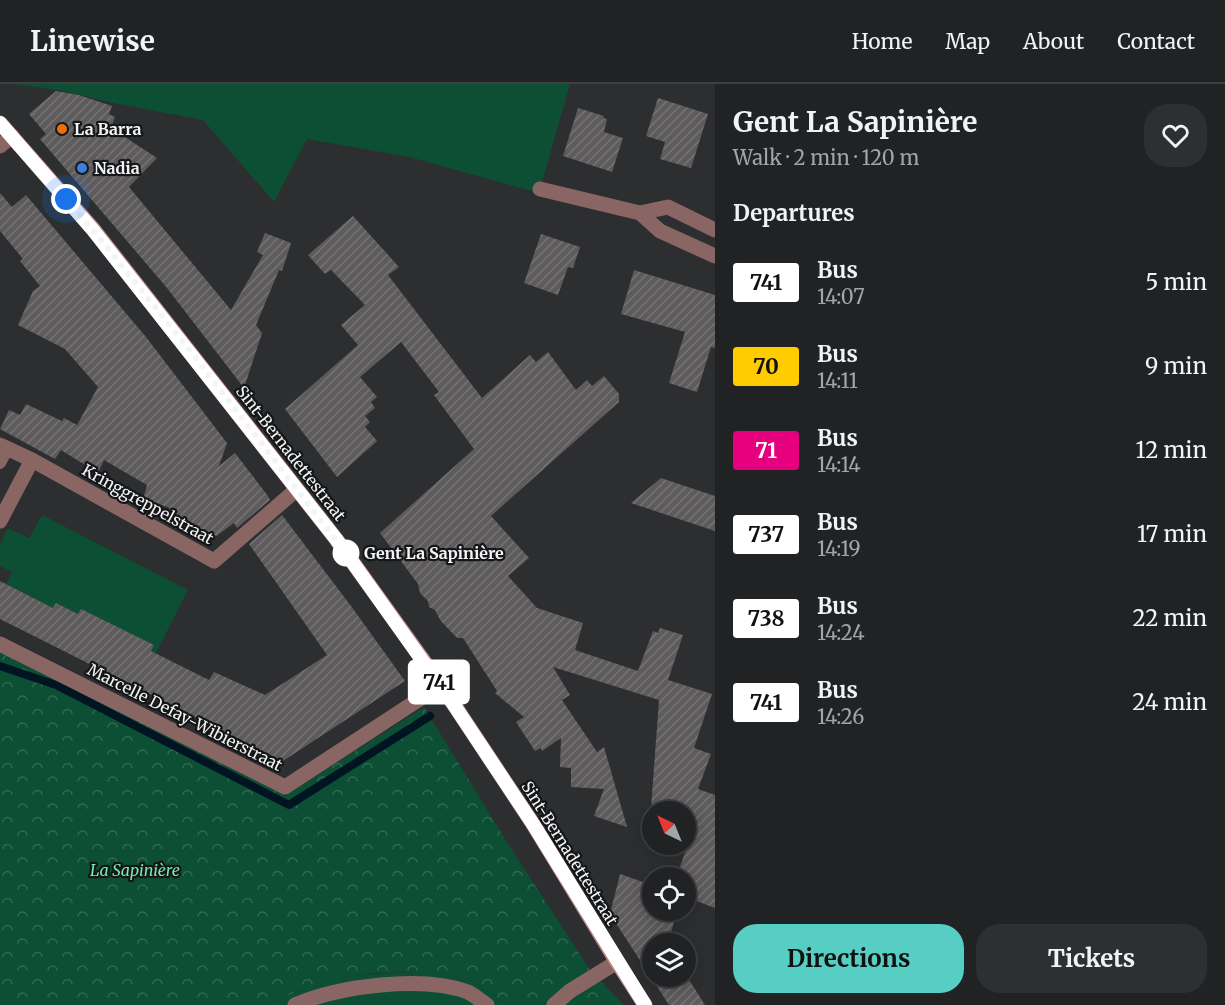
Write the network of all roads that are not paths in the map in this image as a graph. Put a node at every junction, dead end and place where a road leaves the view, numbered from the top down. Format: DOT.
graph roads {
  1 [pos="0,123"];
  2 [pos="6,141"];
  3 [pos="540,189"];
  4 [pos="640,213"];
  5 [pos="715,230"];
  6 [pos="715,256"];
  7 [pos="4,446"];
  8 [pos="32,460"];
  9 [pos="0,463"];
  10 [pos="296,490"];
  11 [pos="0,521"];
  12 [pos="0,644"];
  13 [pos="441,685"];
  14 [pos="617,962"];
  15 [pos="295,1005"];
  16 [pos="487,1005"];
  17 [pos="554,1005"];
  18 [pos="645,1005"];
  1 -- 2 [label="street, Sint-Bernadettestraat"];
  2 -- 10 [label="street, Sint-Bernadettestraat"];
  3 -- 4 [label="street"];
  4 -- 5 [label="street"];
  4 -- 6 [label="street"];
  7 -- 8 [label="street, Kringgreppelstraat"];
  7 -- 9 [label="lane"];
  8 -- 10 [label="street, Kringgreppelstraat"];
  8 -- 11 [label="street"];
  10 -- 13 [label="street, Sint-Bernadettestraat"];
  12 -- 13 [label="street, Marcelle Defay-Wibierstraat"];
  13 -- 14 [label="street, Sint-Bernadettestraat"];
  14 -- 17 [label="street"];
  14 -- 18 [label="street, Sint-Bernadettestraat"];
  15 -- 16 [label="street"];
}
